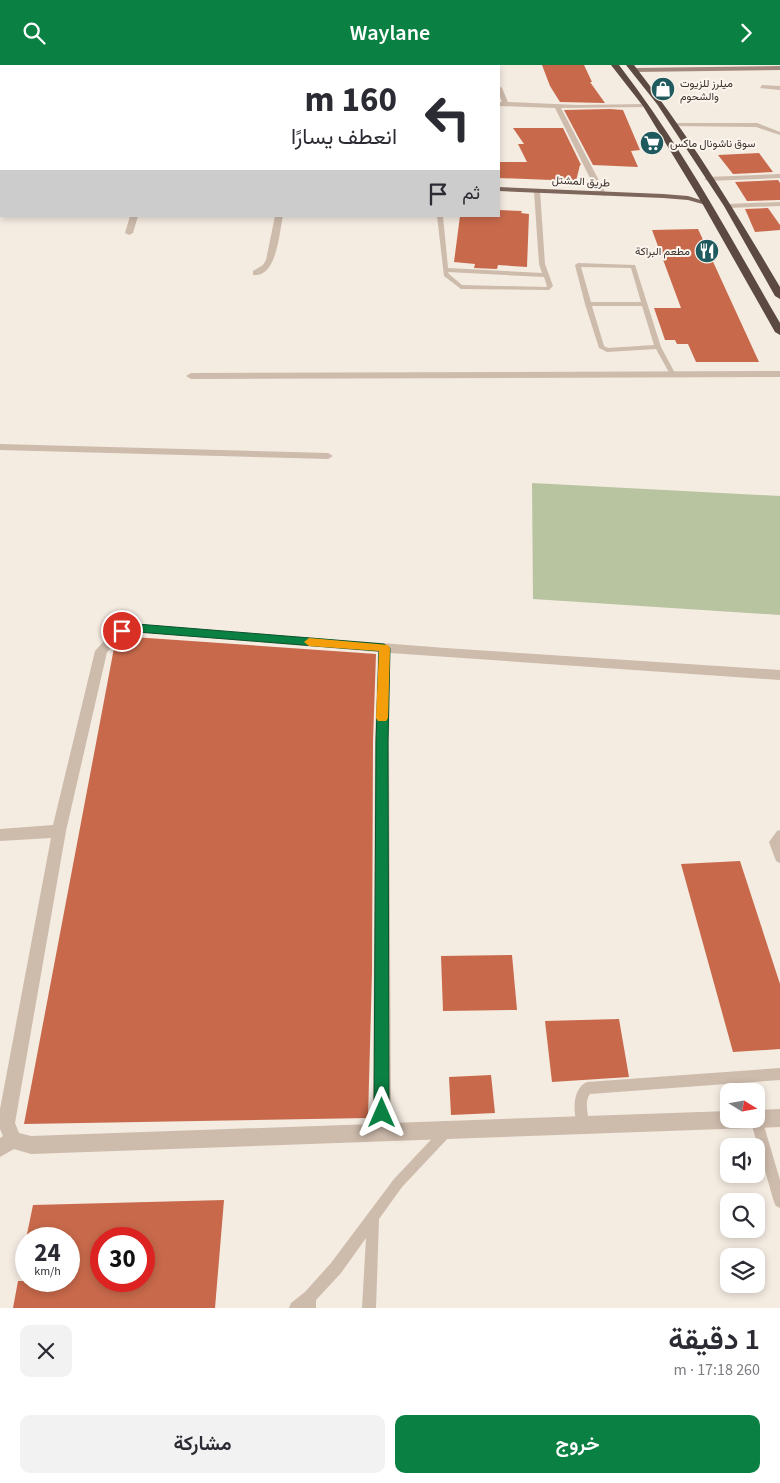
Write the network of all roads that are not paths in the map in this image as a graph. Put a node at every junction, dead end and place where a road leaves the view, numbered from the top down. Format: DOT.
graph roads {
  1 [pos="614,65"];
  2 [pos="716,66"];
  3 [pos="632,67"];
  4 [pos="780,68"];
  5 [pos="762,87"];
  6 [pos="780,88"];
  7 [pos="500,90"];
  8 [pos="500,104"];
  9 [pos="506,104"];
  10 [pos="646,105"];
  11 [pos="557,106"];
  12 [pos="674,125"];
  13 [pos="778,134"];
  14 [pos="780,176"];
  15 [pos="708,179"];
  16 [pos="500,189"];
  17 [pos="697,189"];
  18 [pos="537,191"];
  19 [pos="602,194"];
  20 [pos="663,195"];
  21 [pos="706,203"];
  22 [pos="780,204"];
  23 [pos="728,205"];
  24 [pos="134,217"];
  25 [pos="279,217"];
  26 [pos="440,217"];
  27 [pos="129,233"];
  28 [pos="446,270"];
  29 [pos="256,273"];
  30 [pos="546,275"];
  31 [pos="780,296"];
  32 [pos="588,303"];
  33 [pos="644,304"];
  34 [pos="780,332"];
  35 [pos="658,347"];
  36 [pos="780,374"];
  37 [pos="674,375"];
  38 [pos="191,376"];
  39 [pos="0,447"];
  40 [pos="328,456"];
  41 [pos="384,648"];
  42 [pos="780,675"];
  43 [pos="59,831"];
  44 [pos="780,834"];
  45 [pos="0,835"];
  46 [pos="780,858"];
  47 [pos="780,1074"];
  48 [pos="780,1118"];
  49 [pos="765,1119"];
  50 [pos="720,1120"];
  51 [pos="583,1125"];
  52 [pos="759,1128"];
  53 [pos="448,1130"];
  54 [pos="382,1132"];
  55 [pos="6,1144"];
  56 [pos="780,1202"];
  57 [pos="373,1220"];
  58 [pos="310,1302"];
  59 [pos="296,1308"];
  60 [pos="369,1308"];
  1 -- 10 [label="highway"];
  2 -- 3 [label="street"];
  2 -- 4 [label="street"];
  3 -- 12 [label="highway"];
  5 -- 6 [label="street"];
  7 -- 9 [label="street"];
  8 -- 9 [label="street"];
  9 -- 11 [label="street"];
  10 -- 11 [label="street"];
  10 -- 17 [label="highway"];
  11 -- 19 [label="street"];
  12 -- 13 [label="street"];
  12 -- 15 [label="highway"];
  14 -- 15 [label="street"];
  15 -- 23 [label="highway"];
  16 -- 18 [label="main road, طريق المشتل"];
  17 -- 20 [label="main road, طريق المشتل"];
  17 -- 21 [label="highway"];
  18 -- 19 [label="main road, طريق المشتل"];
  18 -- 30 [label="lane"];
  19 -- 20 [label="main road, طريق المشتل"];
  20 -- 21 [label="main road, طريق المشتل"];
  21 -- 34 [label="highway"];
  22 -- 23 [label="street"];
  23 -- 31 [label="highway"];
  24 -- 27 [label="street"];
  25 -- 29 [label="street"];
  26 -- 28 [label="lane"];
  28 -- 30 [label="lane"];
  28 -- 30 [label="lane"];
  32 -- 33 [label="lane"];
  32 -- 33 [label="lane"];
  32 -- 35 [label="lane"];
  33 -- 35 [label="lane"];
  35 -- 37 [label="lane"];
  36 -- 37 [label="street"];
  37 -- 38 [label="street"];
  39 -- 40 [label="street"];
  41 -- 42 [label="street"];
  41 -- 43 [label="street"];
  41 -- 54 [label="street"];
  43 -- 45 [label="street"];
  43 -- 55 [label="street"];
  44 -- 46 [label="lane"];
  47 -- 51 [label="lane"];
  48 -- 49 [label="street"];
  50 -- 51 [label="street"];
  51 -- 53 [label="street"];
  52 -- 56 [label="lane"];
  53 -- 54 [label="street"];
  53 -- 57 [label="lane"];
  54 -- 55 [label="street"];
  57 -- 58 [label="lane"];
  57 -- 60 [label="lane"];
  58 -- 59 [label="lane"];
}
